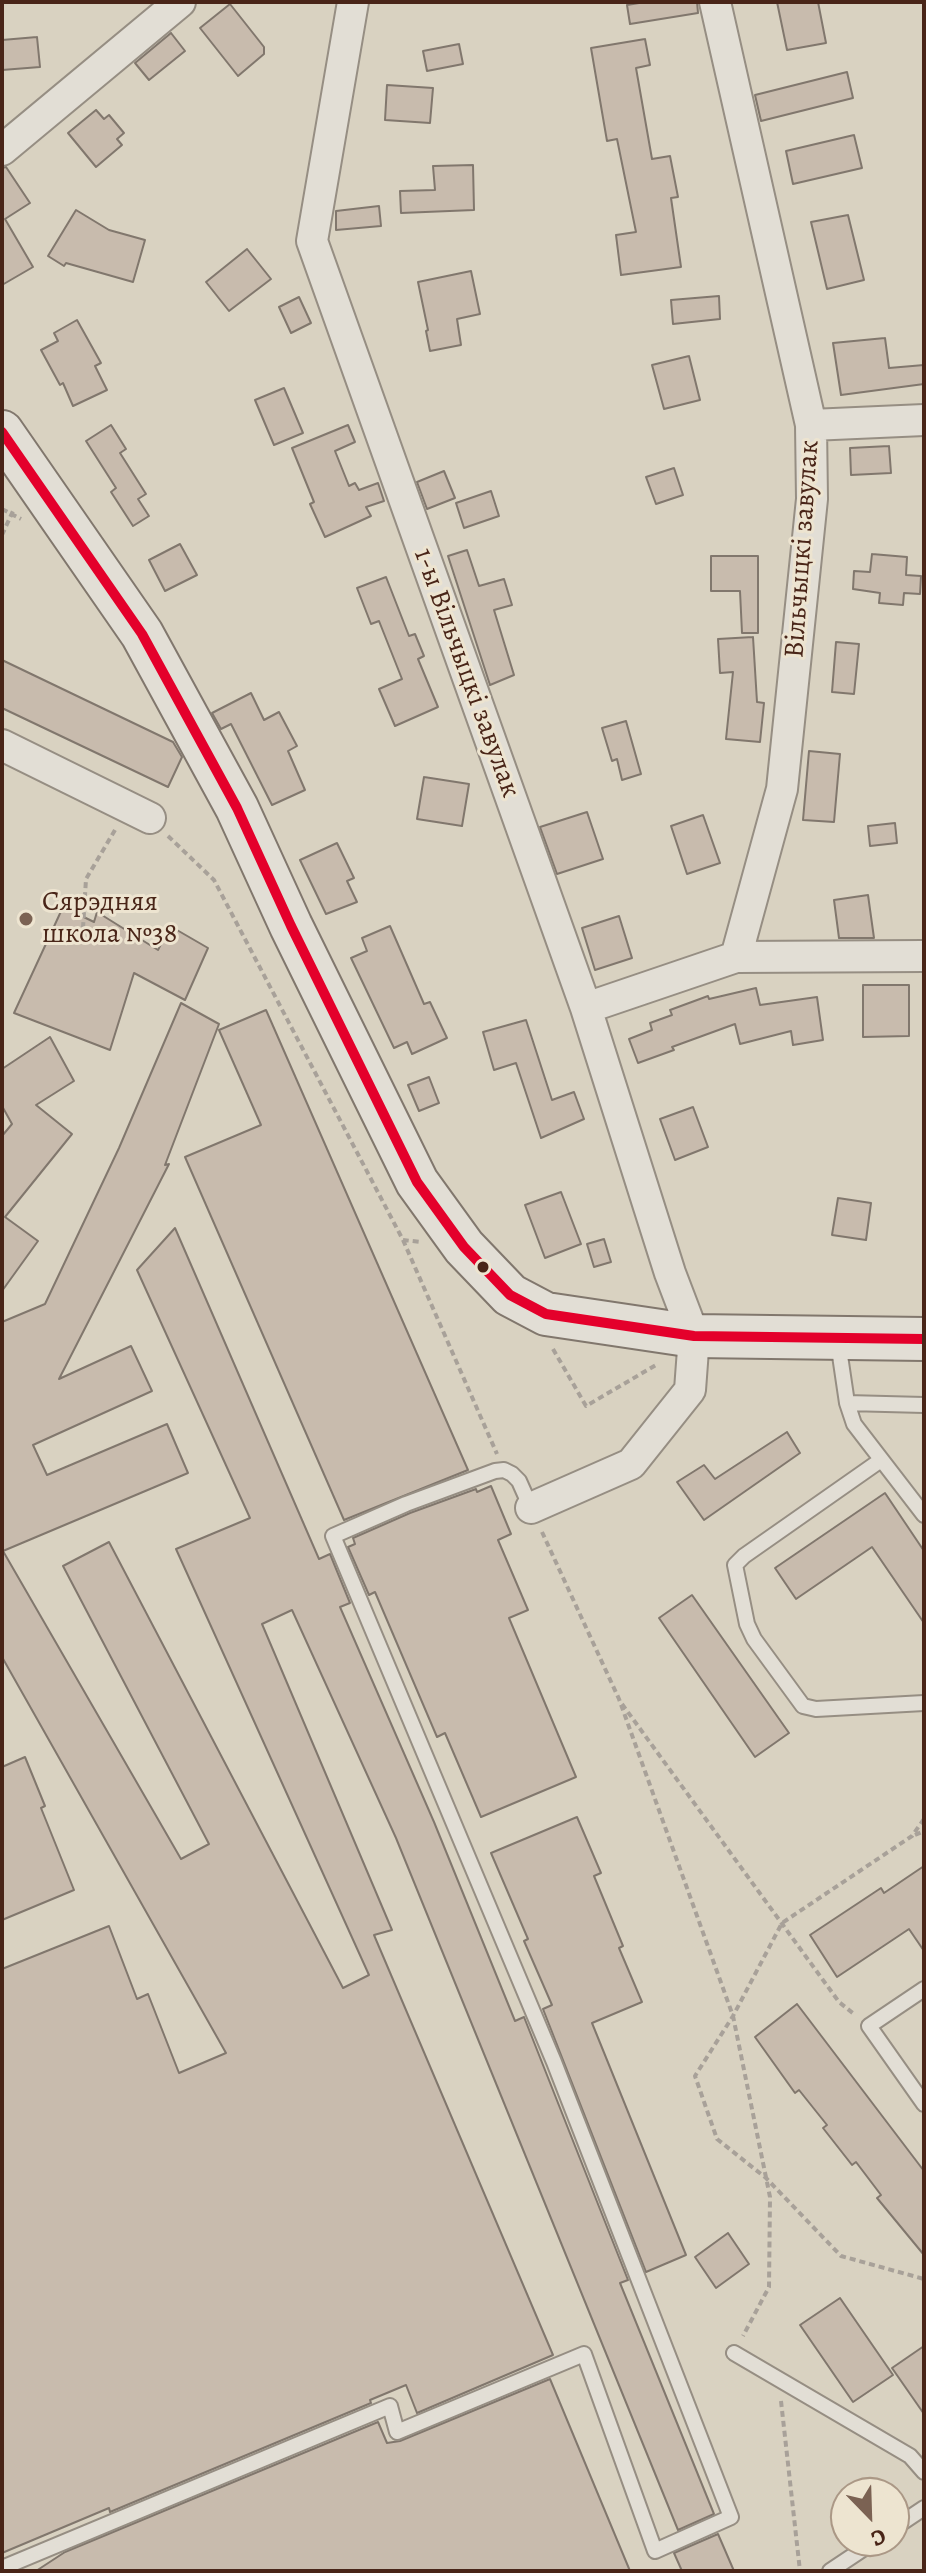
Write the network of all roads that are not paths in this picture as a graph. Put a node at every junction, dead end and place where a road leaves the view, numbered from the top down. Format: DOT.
graph roads {
  1 [pos="180,2"];
  2 [pos="353,2"];
  3 [pos="715,2"];
  4 [pos="2,150"];
  5 [pos="924,420"];
  6 [pos="811,425"];
  7 [pos="2,432"];
  8 [pos="2,745"];
  9 [pos="139,813"];
  10 [pos="924,956"];
  11 [pos="736,957"];
  12 [pos="586,1008"];
  13 [pos="694,1336"];
  14 [pos="837,1338"];
  15 [pos="924,1339"];
  16 [pos="847,1403"];
  17 [pos="924,1405"];
  18 [pos="881,1460"];
  19 [pos="531,1508"];
  20 [pos="924,1515"];
  21 [pos="924,1703"];
  22 [pos="924,1989"];
  23 [pos="924,2104"];
  24 [pos="734,2353"];
  25 [pos="924,2472"];
  26 [pos="851,2557"];
  27 [pos="2,2568"];
  28 [pos="830,2571"];
  1 -- 4 [label="street"];
  2 -- 12 [label="street, 1-ы Вільчыцкі завулак"];
  3 -- 6 [label="street, Вільчыцкі завулак"];
  5 -- 6 [label="street"];
  6 -- 11 [label="street, Вільчыцкі завулак"];
  7 -- 13 [label="main road"];
  8 -- 9 [label="street"];
  10 -- 11 [label="street"];
  11 -- 12 [label="street"];
  12 -- 13 [label="street, 1-ы Вільчыцкі завулак"];
  13 -- 14 [label="main road"];
  13 -- 19 [label="street"];
  14 -- 15 [label="main road"];
  14 -- 16 [label="lane"];
  16 -- 17 [label="lane"];
  16 -- 18 [label="lane"];
  18 -- 20 [label="lane"];
  18 -- 21 [label="lane"];
  19 -- 27 [label="lane"];
  22 -- 23 [label="lane"];
  24 -- 25 [label="lane"];
  26 -- 28 [label="lane"];
}
